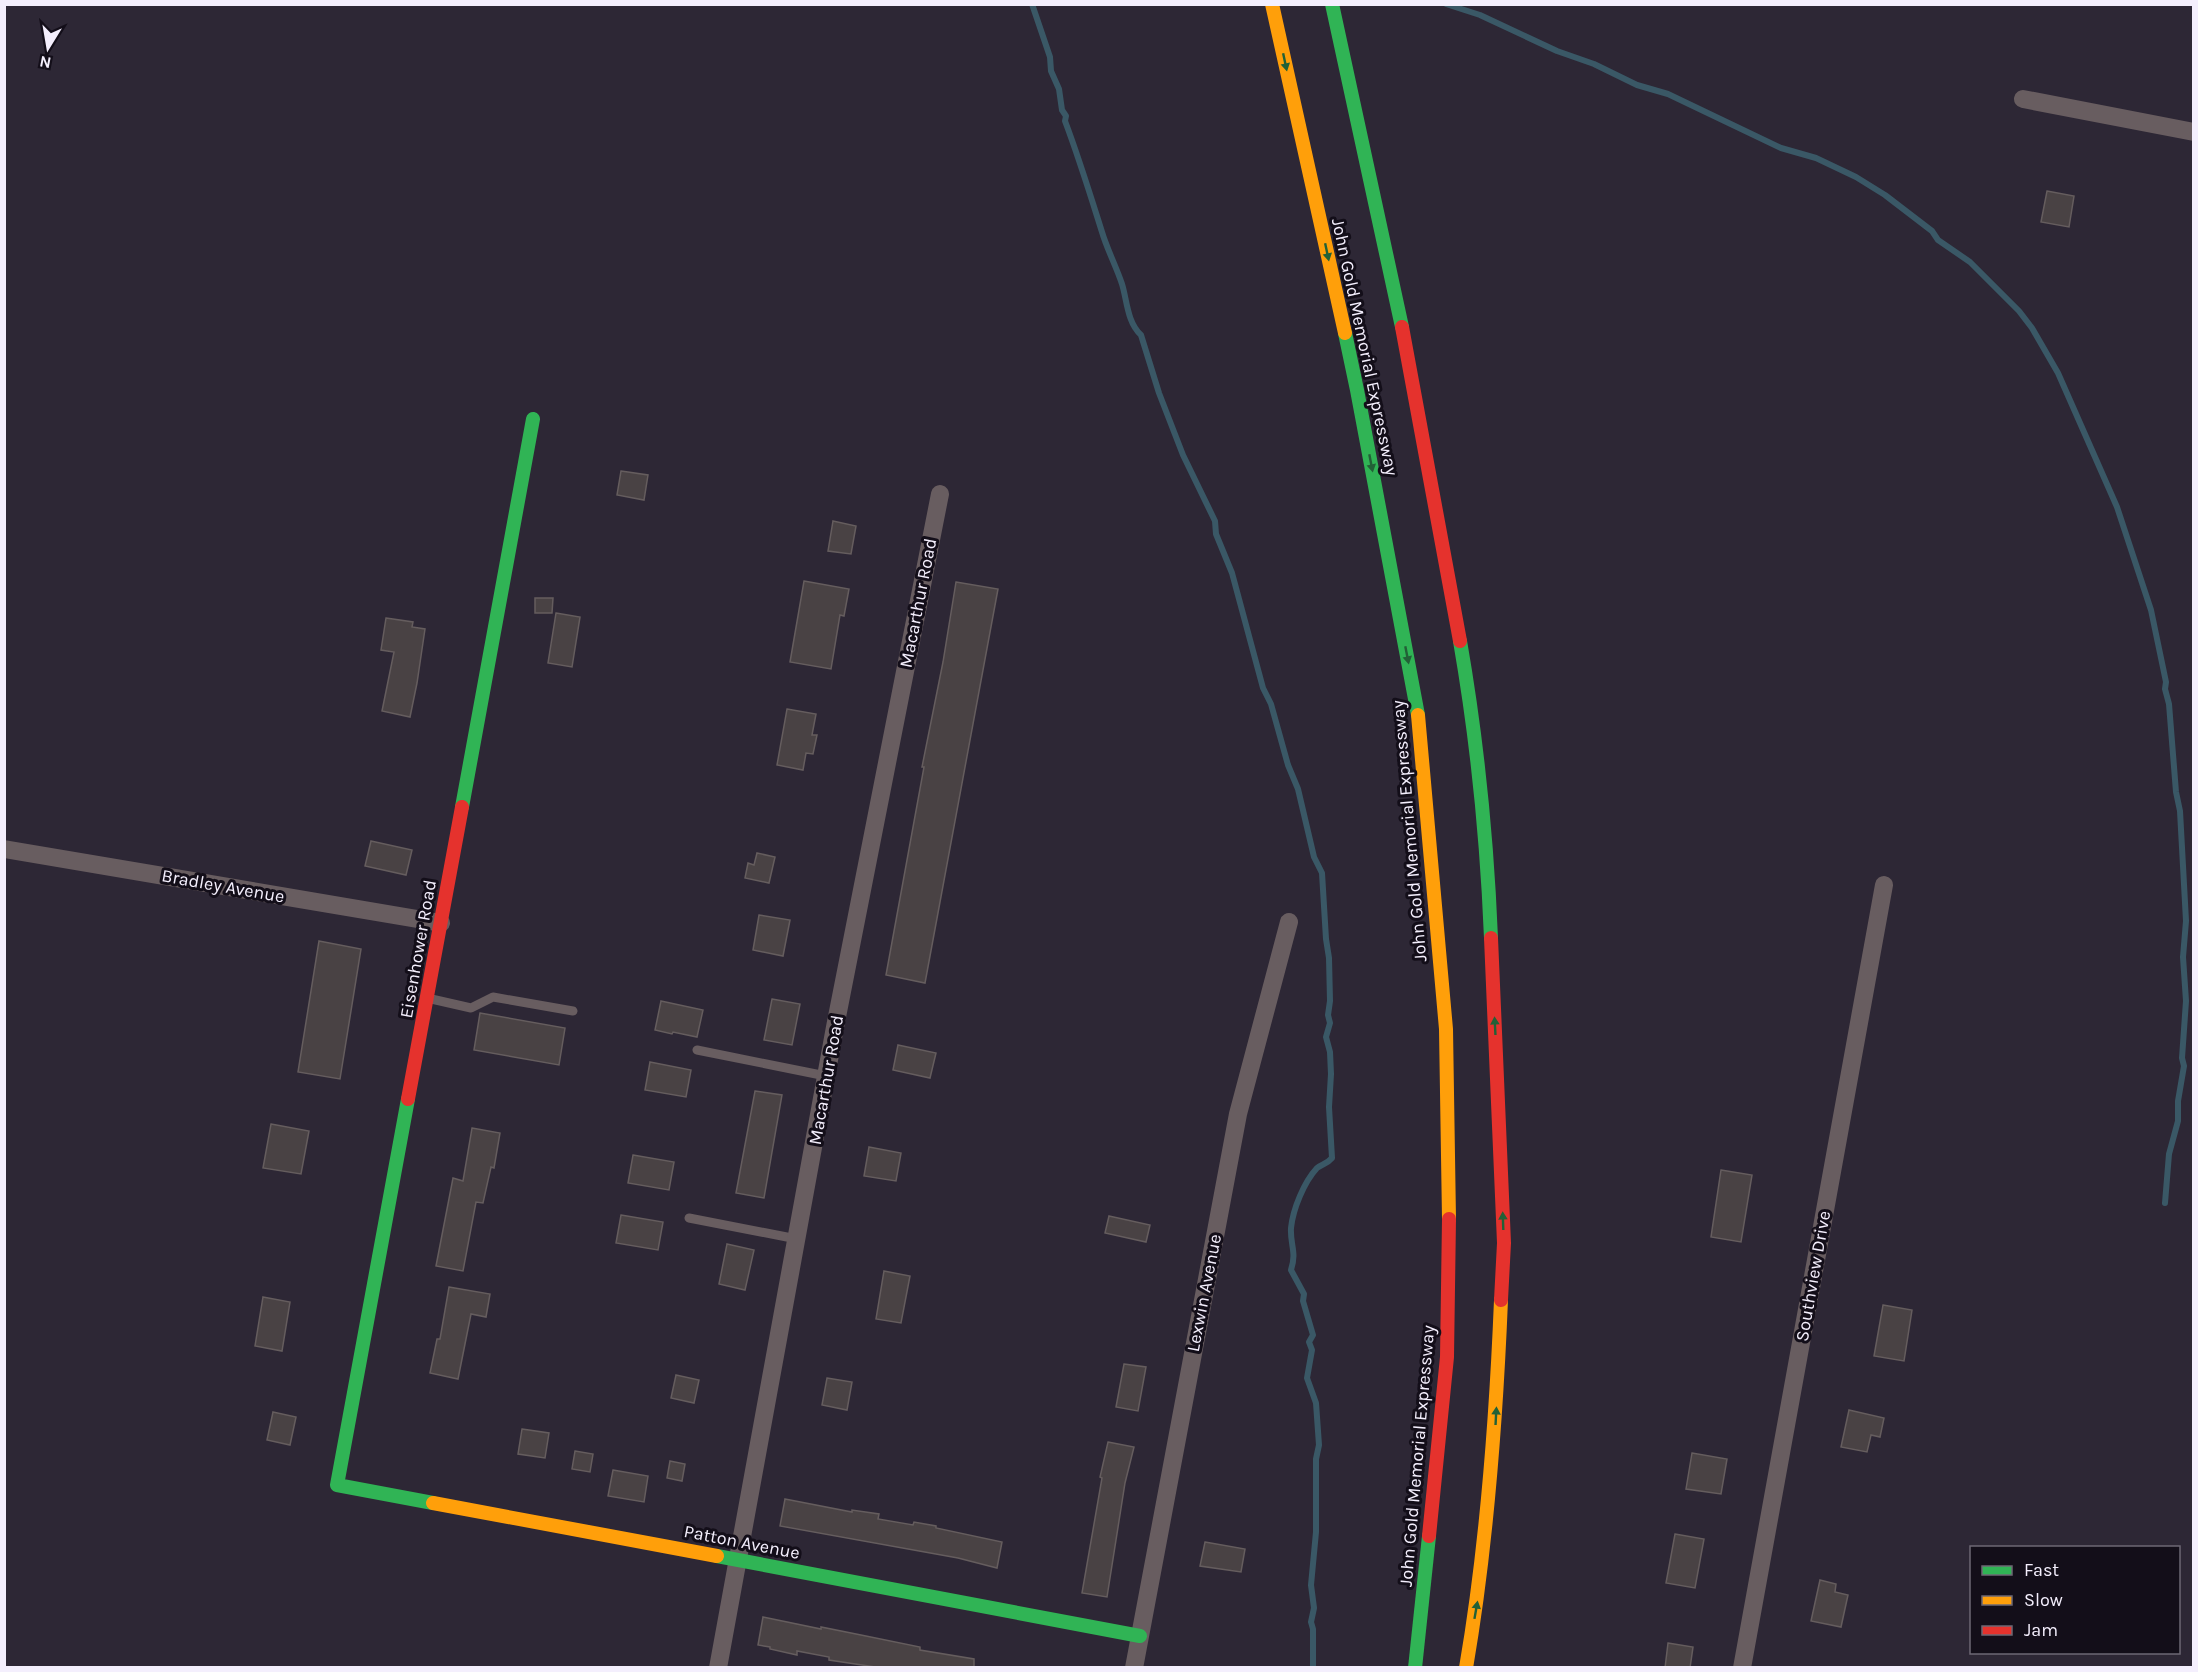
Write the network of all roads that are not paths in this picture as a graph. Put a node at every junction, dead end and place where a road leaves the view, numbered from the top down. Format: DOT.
graph roads {
  1 [pos="1272,4"];
  2 [pos="1332,4"];
  3 [pos="2023,99"];
  4 [pos="2193,132"];
  5 [pos="533,419"];
  6 [pos="940,494"];
  7 [pos="4,849"];
  8 [pos="1884,885"];
  9 [pos="1289,922"];
  10 [pos="441,923"];
  11 [pos="427,998"];
  12 [pos="573,1011"];
  13 [pos="698,1050"];
  14 [pos="826,1076"];
  15 [pos="688,1218"];
  16 [pos="797,1239"];
  17 [pos="338,1485"];
  18 [pos="739,1560"];
  19 [pos="1140,1636"];
  20 [pos="718,1668"];
  21 [pos="1134,1668"];
  22 [pos="1415,1668"];
  23 [pos="1466,1668"];
  24 [pos="1742,1668"];
  1 -- 22 [label="main road, John Gold Memorial Expressway, one-way"];
  23 -- 2 [label="main road, John Gold Memorial Expressway, one-way"];
  3 -- 4 [label="street"];
  5 -- 10 [label="main road, Eisenhower Road"];
  6 -- 14 [label="street, Macarthur Road"];
  7 -- 10 [label="street, Bradley Avenue"];
  8 -- 24 [label="street, Southview Drive"];
  9 -- 19 [label="street, Lexwin Avenue"];
  10 -- 11 [label="main road, Eisenhower Road"];
  11 -- 12 [label="lane"];
  11 -- 17 [label="main road, Eisenhower Road"];
  13 -- 14 [label="lane"];
  14 -- 16 [label="street, Macarthur Road"];
  15 -- 16 [label="lane"];
  16 -- 18 [label="street, Macarthur Road"];
  17 -- 18 [label="main road, Patton Avenue"];
  18 -- 19 [label="main road, Patton Avenue"];
  18 -- 20 [label="street, Macarthur Road"];
  19 -- 21 [label="street, Lexwin Avenue"];
}
